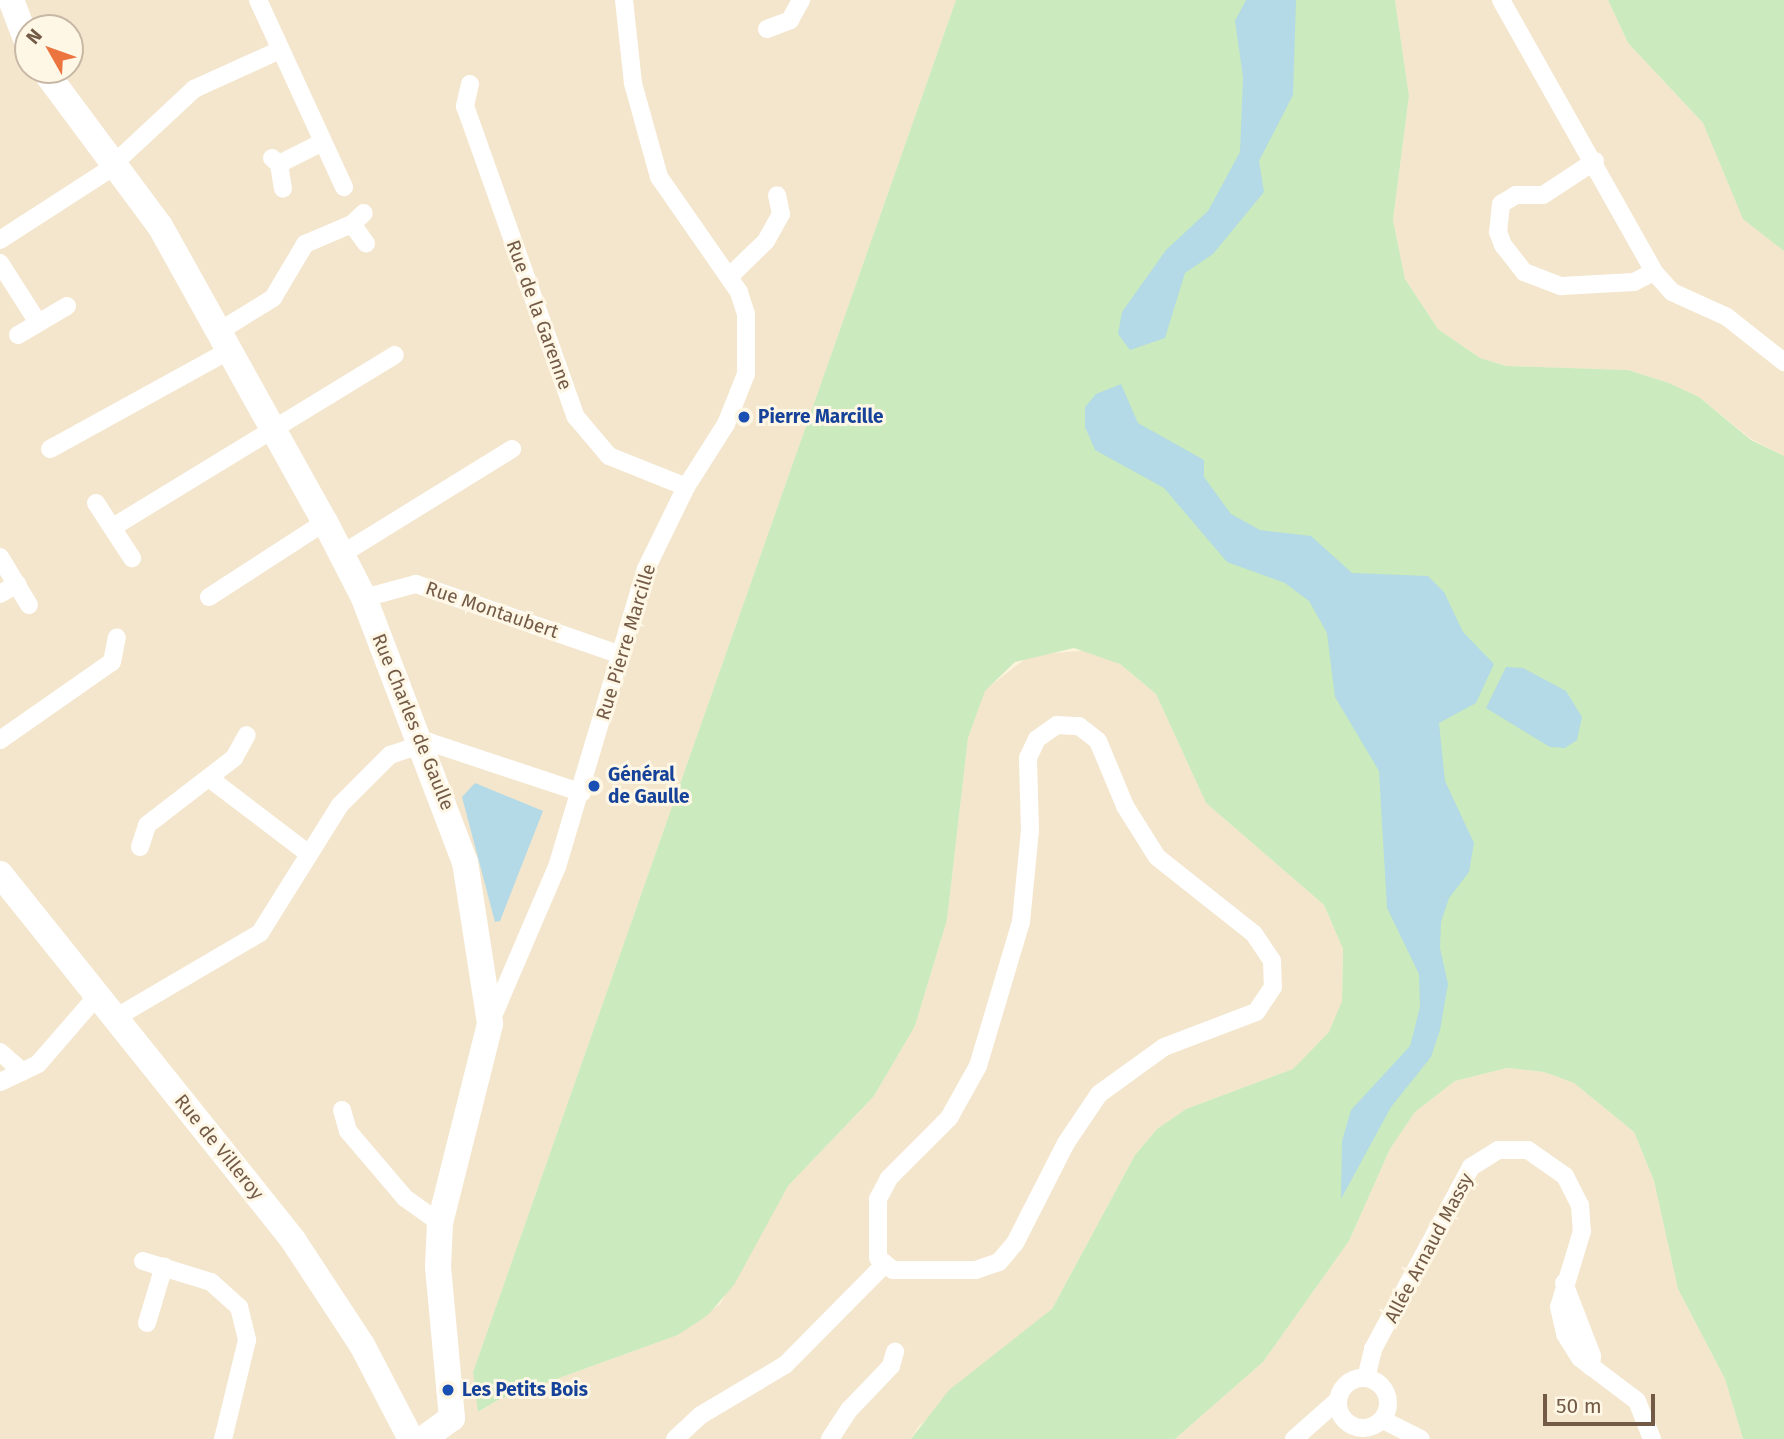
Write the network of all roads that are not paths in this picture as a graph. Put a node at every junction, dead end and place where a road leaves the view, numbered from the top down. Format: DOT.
graph roads {
  1 [pos="258,0"];
  2 [pos="624,0"];
  3 [pos="801,0"];
  4 [pos="1501,0"];
  5 [pos="767,29"];
  6 [pos="280,50"];
  7 [pos="54,84"];
  8 [pos="470,84"];
  9 [pos="323,142"];
  10 [pos="1595,161"];
  11 [pos="113,166"];
  12 [pos="344,187"];
  13 [pos="283,189"];
  14 [pos="777,195"];
  15 [pos="0,240"];
  16 [pos="366,243"];
  17 [pos="0,262"];
  18 [pos="1654,272"];
  19 [pos="731,275"];
  20 [pos="67,306"];
  21 [pos="37,321"];
  22 [pos="18,335"];
  23 [pos="223,342"];
  24 [pos="395,355"];
  25 [pos="1784,362"];
  26 [pos="272,429"];
  27 [pos="50,449"];
  28 [pos="512,449"];
  29 [pos="686,487"];
  30 [pos="96,503"];
  31 [pos="325,522"];
  32 [pos="113,527"];
  33 [pos="342,554"];
  34 [pos="0,557"];
  35 [pos="132,558"];
  36 [pos="17,584"];
  37 [pos="0,594"];
  38 [pos="220,595"];
  39 [pos="364,598"];
  40 [pos="29,605"];
  41 [pos="117,637"];
  42 [pos="621,655"];
  43 [pos="247,735"];
  44 [pos="0,740"];
  45 [pos="421,741"];
  46 [pos="209,778"];
  47 [pos="582,793"];
  48 [pos="140,847"];
  49 [pos="306,852"];
  50 [pos="0,874"];
  51 [pos="97,996"];
  52 [pos="115,1017"];
  53 [pos="490,1024"];
  54 [pos="0,1052"];
  55 [pos="23,1072"];
  56 [pos="0,1082"];
  57 [pos="342,1110"];
  58 [pos="440,1223"];
  59 [pos="143,1261"];
  60 [pos="164,1266"];
  61 [pos="883,1266"];
  62 [pos="147,1323"];
  63 [pos="895,1352"];
  64 [pos="1366,1378"];
  65 [pos="1337,1401"];
  66 [pos="1383,1420"];
  67 [pos="1348,1424"];
  68 [pos="1296,1438"];
  69 [pos="223,1439"];
  70 [pos="411,1439"];
  71 [pos="423,1439"];
  72 [pos="675,1439"];
  73 [pos="830,1439"];
  74 [pos="1422,1439"];
  75 [pos="1652,1439"];
  1 -- 6 [label="street"];
  2 -- 19 [label="street, Rue Pierre Marcille"];
  3 -- 5 [label="street"];
  4 -- 10 [label="street"];
  6 -- 9 [label="street"];
  6 -- 11 [label="street"];
  7 -- 11 [label="street, Rue Charles de Gaulle"];
  8 -- 29 [label="street, Rue de la Garenne"];
  9 -- 12 [label="street"];
  9 -- 13 [label="street"];
  10 -- 18 [label="street"];
  10 -- 18 [label="street"];
  11 -- 15 [label="street"];
  11 -- 23 [label="street, Rue Charles de Gaulle"];
  14 -- 19 [label="street"];
  16 -- 23 [label="street"];
  17 -- 21 [label="street"];
  18 -- 25 [label="street"];
  19 -- 29 [label="street, Rue Pierre Marcille"];
  20 -- 21 [label="street"];
  21 -- 22 [label="street"];
  23 -- 26 [label="street, Rue Charles de Gaulle"];
  23 -- 27 [label="street"];
  24 -- 26 [label="street"];
  26 -- 31 [label="street, Rue Charles de Gaulle"];
  26 -- 32 [label="street"];
  28 -- 33 [label="street"];
  29 -- 42 [label="street, Rue Pierre Marcille"];
  30 -- 32 [label="street"];
  31 -- 33 [label="street, Rue Charles de Gaulle"];
  31 -- 38 [label="street"];
  32 -- 35 [label="street"];
  33 -- 39 [label="street, Rue Charles de Gaulle"];
  34 -- 36 [label="street"];
  36 -- 37 [label="street"];
  36 -- 40 [label="street"];
  39 -- 42 [label="street, Rue Montaubert"];
  39 -- 45 [label="street, Rue Charles de Gaulle"];
  41 -- 44 [label="street"];
  42 -- 47 [label="street, Rue Pierre Marcille"];
  43 -- 46 [label="street"];
  45 -- 47 [label="street"];
  45 -- 49 [label="street"];
  45 -- 53 [label="street, Rue Charles de Gaulle"];
  46 -- 48 [label="street"];
  46 -- 49 [label="street"];
  47 -- 53 [label="street, Rue Pierre Marcille"];
  49 -- 52 [label="street"];
  50 -- 51 [label="street, Rue de Villeroy"];
  51 -- 52 [label="street, Rue de Villeroy"];
  51 -- 55 [label="street"];
  52 -- 70 [label="street, Rue de Villeroy"];
  53 -- 58 [label="street, Rue Charles de Gaulle"];
  54 -- 55 [label="street"];
  55 -- 56 [label="street"];
  57 -- 58 [label="street"];
  58 -- 71 [label="street, Rue Charles de Gaulle"];
  59 -- 60 [label="street"];
  60 -- 62 [label="street"];
  60 -- 69 [label="street"];
  61 -- 61 [label="street"];
  61 -- 72 [label="street"];
  63 -- 73 [label="street"];
  64 -- 65 [label="street"];
  64 -- 66 [label="street"];
  64 -- 75 [label="street, Allée Arnaud Massy"];
  65 -- 67 [label="street"];
  65 -- 68 [label="street"];
  66 -- 67 [label="street"];
  66 -- 74 [label="street"];
  67 -- 68 [label="street"];
}
